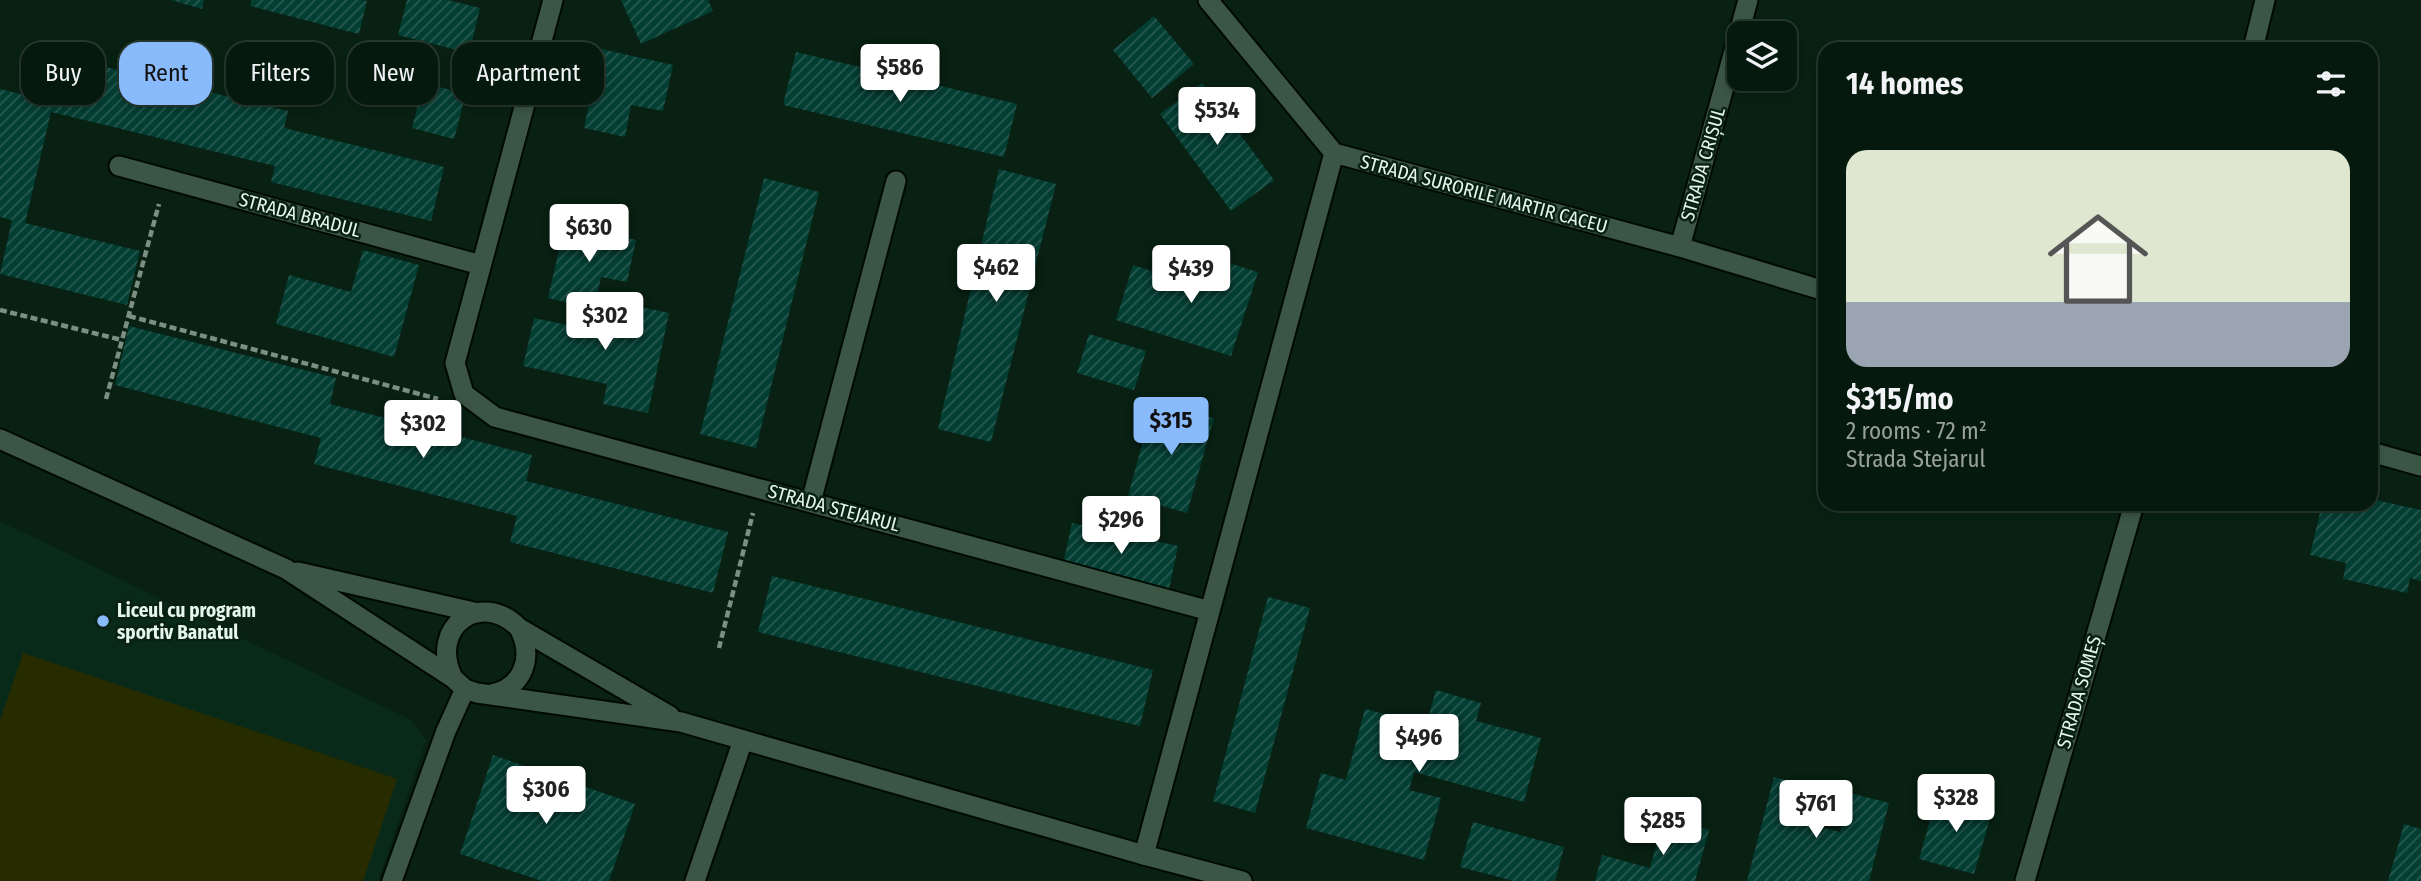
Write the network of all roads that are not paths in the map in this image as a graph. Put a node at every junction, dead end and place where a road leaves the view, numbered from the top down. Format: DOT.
graph roads {
  1 [pos="553,0"];
  2 [pos="1208,0"];
  3 [pos="1748,0"];
  4 [pos="2265,0"];
  5 [pos="2255,42"];
  6 [pos="1334,153"];
  7 [pos="119,166"];
  8 [pos="896,181"];
  9 [pos="1680,247"];
  10 [pos="481,265"];
  11 [pos="1818,289"];
  12 [pos="0,439"];
  13 [pos="2378,454"];
  14 [pos="2421,466"];
  15 [pos="811,502"];
  16 [pos="2132,511"];
  17 [pos="286,569"];
  18 [pos="1210,611"];
  19 [pos="478,613"];
  20 [pos="519,628"];
  21 [pos="459,683"];
  22 [pos="490,694"];
  23 [pos="681,722"];
  24 [pos="743,740"];
  25 [pos="1144,855"];
  26 [pos="392,881"];
  27 [pos="695,881"];
  28 [pos="1242,881"];
  29 [pos="2025,881"];
  1 -- 10 [label="street"];
  2 -- 6 [label="street, STRADA SURORILE MARTIR CACEU"];
  3 -- 9 [label="street, STRADA CRIȘUL"];
  4 -- 5 [label="street"];
  6 -- 9 [label="street, STRADA SURORILE MARTIR CACEU"];
  6 -- 18 [label="street"];
  7 -- 10 [label="street, STRADA BRADUL"];
  8 -- 15 [label="street"];
  9 -- 11 [label="street, STRADA SURORILE MARTIR CACEU"];
  10 -- 15 [label="street, STRADA STEJARUL"];
  12 -- 17 [label="street"];
  13 -- 14 [label="street"];
  15 -- 18 [label="street, STRADA STEJARUL"];
  16 -- 29 [label="street, STRADA SOMEȘ"];
  17 -- 19 [label="street"];
  17 -- 21 [label="street"];
  18 -- 25 [label="street"];
  19 -- 20 [label="street"];
  19 -- 21 [label="street"];
  20 -- 22 [label="street"];
  20 -- 23 [label="street"];
  21 -- 22 [label="street"];
  21 -- 26 [label="street"];
  22 -- 23 [label="street"];
  23 -- 24 [label="street"];
  24 -- 25 [label="street"];
  24 -- 27 [label="street"];
  25 -- 28 [label="street"];
}
